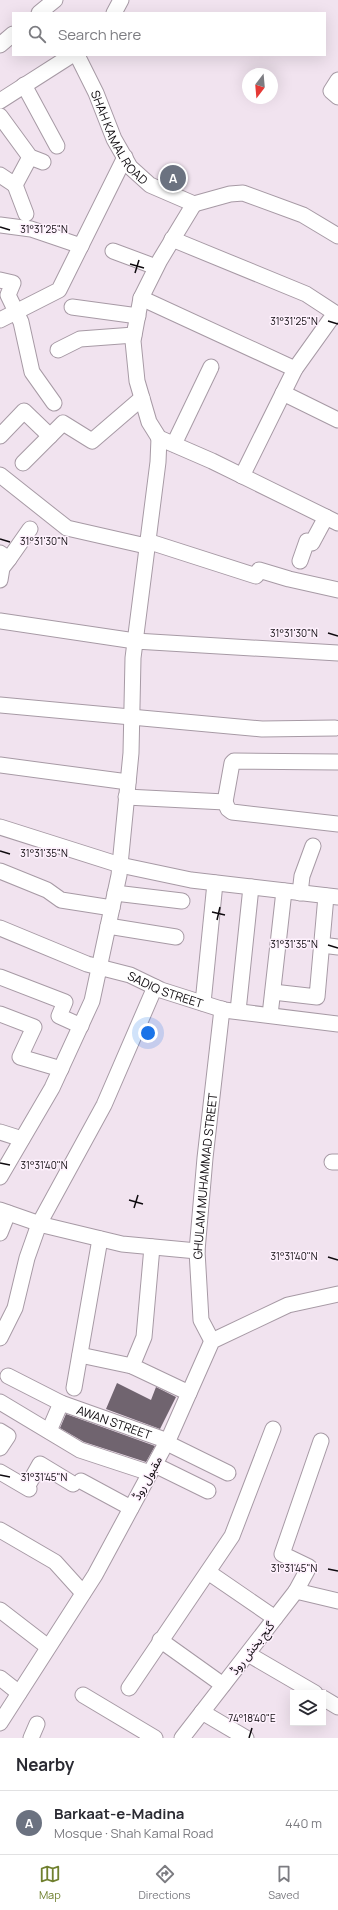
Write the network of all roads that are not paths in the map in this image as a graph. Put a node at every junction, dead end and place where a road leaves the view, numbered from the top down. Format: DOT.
graph roads {
  1 [pos="121,0"];
  2 [pos="115,12"];
  3 [pos="12,35"];
  4 [pos="0,45"];
  5 [pos="70,56"];
  6 [pos="78,56"];
  7 [pos="338,80"];
  8 [pos="24,85"];
  9 [pos="338,98"];
  10 [pos="0,101"];
  11 [pos="0,116"];
  12 [pos="57,146"];
  13 [pos="125,157"];
  14 [pos="0,175"];
  15 [pos="15,185"];
  16 [pos="194,204"];
  17 [pos="26,214"];
  18 [pos="0,225"];
  19 [pos="338,236"];
  20 [pos="172,240"];
  21 [pos="81,246"];
  22 [pos="113,251"];
  23 [pos="156,267"];
  24 [pos="0,280"];
  25 [pos="141,298"];
  26 [pos="72,307"];
  27 [pos="17,311"];
  28 [pos="138,316"];
  29 [pos="0,320"];
  30 [pos="134,335"];
  31 [pos="58,350"];
  32 [pos="211,367"];
  33 [pos="295,369"];
  34 [pos="283,393"];
  35 [pos="142,398"];
  36 [pos="54,403"];
  37 [pos="338,420"];
  38 [pos="0,436"];
  39 [pos="50,436"];
  40 [pos="159,438"];
  41 [pos="174,444"];
  42 [pos="23,463"];
  43 [pos="0,475"];
  44 [pos="242,476"];
  45 [pos="332,520"];
  46 [pos="30,529"];
  47 [pos="146,543"];
  48 [pos="5,556"];
  49 [pos="300,561"];
  50 [pos="0,580"];
  51 [pos="338,590"];
  52 [pos="0,620"];
  53 [pos="135,641"];
  54 [pos="338,653"];
  55 [pos="0,705"];
  56 [pos="132,718"];
  57 [pos="335,728"];
  58 [pos="338,762"];
  59 [pos="0,765"];
  60 [pos="128,782"];
  61 [pos="126,797"];
  62 [pos="225,802"];
  63 [pos="338,824"];
  64 [pos="0,827"];
  65 [pos="313,846"];
  66 [pos="120,865"];
  67 [pos="0,871"];
  68 [pos="215,883"];
  69 [pos="251,887"];
  70 [pos="284,891"];
  71 [pos="115,892"];
  72 [pos="300,893"];
  73 [pos="332,897"];
  74 [pos="182,901"];
  75 [pos="112,908"];
  76 [pos="108,926"];
  77 [pos="0,928"];
  78 [pos="176,937"];
  79 [pos="322,945"];
  80 [pos="338,947"];
  81 [pos="99,966"];
  82 [pos="0,977"];
  83 [pos="155,987"];
  84 [pos="273,992"];
  85 [pos="204,1003"];
  86 [pos="222,1009"];
  87 [pos="238,1011"];
  88 [pos="0,1014"];
  89 [pos="270,1015"];
  90 [pos="338,1024"];
  91 [pos="81,1026"];
  92 [pos="61,1069"];
  93 [pos="0,1132"];
  94 [pos="22,1139"];
  95 [pos="0,1177"];
  96 [pos="4,1212"];
  97 [pos="39,1224"];
  98 [pos="0,1233"];
  99 [pos="100,1239"];
  100 [pos="152,1246"];
  101 [pos="197,1251"];
  102 [pos="338,1294"];
  103 [pos="0,1338"];
  104 [pos="212,1341"];
  105 [pos="80,1355"];
  106 [pos="132,1366"];
  107 [pos="8,1376"];
  108 [pos="74,1388"];
  109 [pos="190,1393"];
  110 [pos="0,1402"];
  111 [pos="61,1404"];
  112 [pos="273,1429"];
  113 [pos="0,1431"];
  114 [pos="49,1431"];
  115 [pos="321,1441"];
  116 [pos="167,1442"];
  117 [pos="0,1448"];
  118 [pos="152,1469"];
  119 [pos="0,1472"];
  120 [pos="228,1473"];
  121 [pos="208,1491"];
  122 [pos="131,1508"];
  123 [pos="0,1530"];
  124 [pos="208,1572"];
  125 [pos="296,1591"];
  126 [pos="83,1593"];
  127 [pos="338,1601"];
  128 [pos="0,1610"];
  129 [pos="275,1618"];
  130 [pos="160,1640"];
  131 [pos="48,1647"];
  132 [pos="248,1654"];
  133 [pos="0,1678"];
  134 [pos="223,1685"];
  135 [pos="129,1688"];
  136 [pos="309,1690"];
  137 [pos="19,1693"];
  138 [pos="84,1695"];
  139 [pos="326,1700"];
  140 [pos="338,1707"];
  141 [pos="202,1712"];
  142 [pos="0,1723"];
  143 [pos="155,1738"];
  144 [pos="182,1738"];
  145 [pos="246,1738"];
  1 -- 2 [label="street"];
  3 -- 4 [label="street"];
  5 -- 8 [label="street"];
  6 -- 13 [label="street, SHAH KAMAL ROAD"];
  7 -- 9 [label="street"];
  8 -- 10 [label="street"];
  8 -- 12 [label="street"];
  11 -- 15 [label="street"];
  13 -- 16 [label="street, SHAH KAMAL ROAD"];
  13 -- 21 [label="street"];
  14 -- 15 [label="street"];
  15 -- 17 [label="street"];
  16 -- 19 [label="street"];
  16 -- 20 [label="street"];
  18 -- 21 [label="street"];
  20 -- 23 [label="street"];
  20 -- 33 [label="street"];
  21 -- 27 [label="street"];
  22 -- 23 [label="street"];
  23 -- 25 [label="street"];
  24 -- 27 [label="street"];
  25 -- 28 [label="street"];
  25 -- 33 [label="street"];
  26 -- 28 [label="street"];
  27 -- 29 [label="street"];
  27 -- 36 [label="street"];
  28 -- 30 [label="street"];
  30 -- 31 [label="street"];
  30 -- 35 [label="street"];
  32 -- 41 [label="street"];
  33 -- 34 [label="street"];
  34 -- 37 [label="street"];
  34 -- 44 [label="street"];
  35 -- 39 [label="street"];
  35 -- 40 [label="street"];
  38 -- 39 [label="street"];
  39 -- 42 [label="street"];
  40 -- 41 [label="street"];
  40 -- 47 [label="street"];
  41 -- 44 [label="street"];
  43 -- 47 [label="street"];
  44 -- 45 [label="street"];
  45 -- 49 [label="street"];
  46 -- 48 [label="street"];
  47 -- 51 [label="street"];
  47 -- 53 [label="street"];
  48 -- 50 [label="street"];
  52 -- 53 [label="street"];
  53 -- 54 [label="street"];
  53 -- 56 [label="street"];
  55 -- 56 [label="street"];
  56 -- 57 [label="street"];
  56 -- 60 [label="street"];
  58 -- 62 [label="street"];
  59 -- 60 [label="street"];
  60 -- 61 [label="street"];
  61 -- 62 [label="street"];
  61 -- 66 [label="street"];
  62 -- 63 [label="street"];
  64 -- 66 [label="street"];
  65 -- 72 [label="street"];
  66 -- 68 [label="street"];
  66 -- 71 [label="street"];
  67 -- 75 [label="street"];
  68 -- 69 [label="street"];
  68 -- 85 [label="street"];
  69 -- 70 [label="street"];
  69 -- 87 [label="street"];
  70 -- 72 [label="street"];
  70 -- 84 [label="street"];
  71 -- 74 [label="street"];
  71 -- 75 [label="street"];
  72 -- 73 [label="street"];
  73 -- 79 [label="street"];
  75 -- 76 [label="street"];
  76 -- 78 [label="street"];
  76 -- 81 [label="street"];
  77 -- 81 [label="street, SADIQ STREET"];
  79 -- 80 [label="street"];
  79 -- 84 [label="street"];
  81 -- 83 [label="street, SADIQ STREET"];
  81 -- 91 [label="street"];
  82 -- 91 [label="street"];
  83 -- 85 [label="street, SADIQ STREET"];
  83 -- 97 [label="street"];
  84 -- 89 [label="street"];
  85 -- 86 [label="street, SADIQ STREET"];
  86 -- 87 [label="street, SADIQ STREET"];
  86 -- 101 [label="street, GHULAM MUHAMMAD STREET"];
  87 -- 89 [label="street, SADIQ STREET"];
  88 -- 92 [label="street"];
  89 -- 90 [label="street, SADIQ STREET"];
  91 -- 92 [label="street"];
  92 -- 94 [label="street"];
  93 -- 94 [label="street"];
  94 -- 95 [label="street"];
  96 -- 97 [label="street"];
  96 -- 98 [label="street"];
  97 -- 99 [label="street"];
  97 -- 103 [label="street"];
  99 -- 100 [label="street"];
  99 -- 105 [label="street"];
  100 -- 101 [label="street"];
  100 -- 106 [label="street"];
  101 -- 104 [label="street, GHULAM MUHAMMAD STREET"];
  102 -- 104 [label="street"];
  104 -- 109 [label="street, مقبول روڈ"];
  105 -- 106 [label="street"];
  105 -- 108 [label="street"];
  106 -- 109 [label="street"];
  107 -- 111 [label="street, AWAN STREET"];
  109 -- 116 [label="street, مقبول روڈ"];
  110 -- 114 [label="street"];
  111 -- 114 [label="street, AWAN STREET"];
  111 -- 116 [label="street, AWAN STREET"];
  112 -- 124 [label="street"];
  113 -- 117 [label="street"];
  114 -- 118 [label="street"];
  115 -- 125 [label="street, گنج بخش روڈ"];
  116 -- 118 [label="street, مقبول روڈ"];
  116 -- 120 [label="street, AWAN STREET"];
  118 -- 121 [label="street"];
  118 -- 122 [label="street, مقبول روڈ"];
  119 -- 122 [label="street"];
  122 -- 126 [label="street, مقبول روڈ"];
  123 -- 126 [label="street"];
  124 -- 129 [label="street"];
  124 -- 130 [label="street"];
  125 -- 127 [label="street"];
  125 -- 129 [label="street, گنج بخش روڈ"];
  126 -- 131 [label="street, مقبول روڈ"];
  128 -- 131 [label="street"];
  129 -- 132 [label="street, گنج بخش روڈ"];
  130 -- 134 [label="street"];
  130 -- 135 [label="street"];
  131 -- 137 [label="street, مقبول روڈ"];
  132 -- 134 [label="street, گنج بخش روڈ"];
  132 -- 136 [label="street"];
  133 -- 137 [label="street"];
  134 -- 141 [label="street, گنج بخش روڈ"];
  137 -- 142 [label="street, مقبول روڈ"];
  138 -- 143 [label="street"];
  139 -- 140 [label="street"];
  141 -- 144 [label="street, گنج بخش روڈ"];
  141 -- 145 [label="street"];
}
